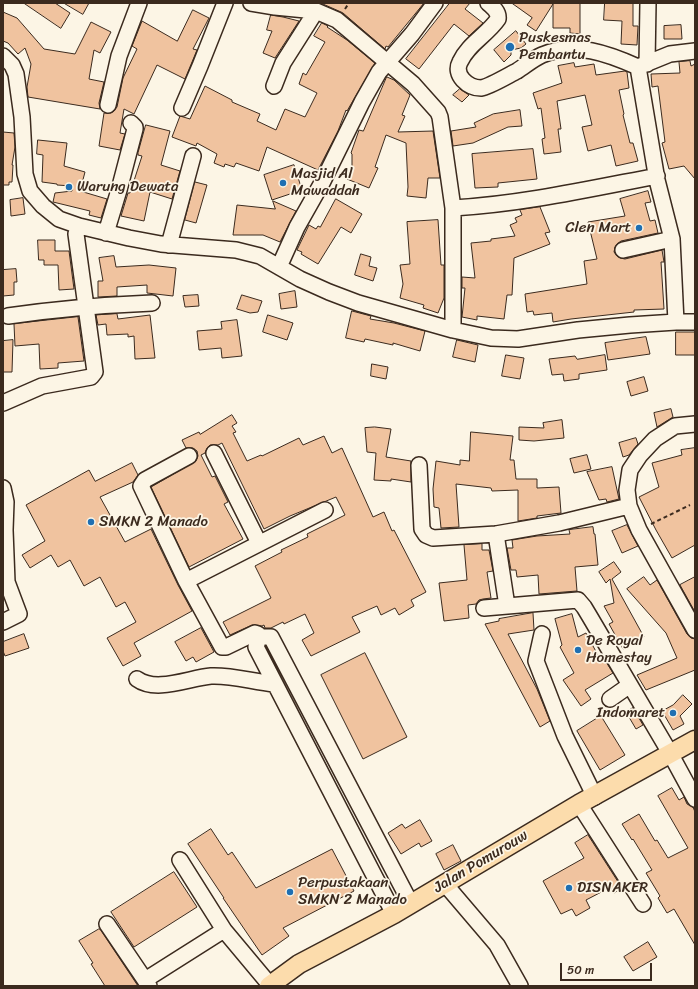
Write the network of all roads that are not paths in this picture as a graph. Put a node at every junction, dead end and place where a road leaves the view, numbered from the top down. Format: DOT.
graph roads {
  1 [pos="139,3"];
  2 [pos="225,3"];
  3 [pos="252,3"];
  4 [pos="435,3"];
  5 [pos="648,3"];
  6 [pos="496,6"];
  7 [pos="316,11"];
  8 [pos="695,51"];
  9 [pos="3,56"];
  10 [pos="388,62"];
  11 [pos="643,66"];
  12 [pos="274,86"];
  13 [pos="108,105"];
  14 [pos="182,108"];
  15 [pos="131,123"];
  16 [pos="193,156"];
  17 [pos="657,180"];
  18 [pos="454,214"];
  19 [pos="79,226"];
  20 [pos="106,233"];
  21 [pos="672,239"];
  22 [pos="169,245"];
  23 [pos="623,250"];
  24 [pos="279,267"];
  25 [pos="152,303"];
  26 [pos="85,307"];
  27 [pos="8,316"];
  28 [pos="676,322"];
  29 [pos="695,322"];
  30 [pos="453,330"];
  31 [pos="3,403"];
  32 [pos="695,424"];
  33 [pos="214,453"];
  34 [pos="189,456"];
  35 [pos="419,465"];
  36 [pos="3,488"];
  37 [pos="629,506"];
  38 [pos="325,510"];
  39 [pos="496,534"];
  40 [pos="259,543"];
  41 [pos="186,581"];
  42 [pos="507,606"];
  43 [pos="484,608"];
  44 [pos="3,622"];
  45 [pos="695,630"];
  46 [pos="542,634"];
  47 [pos="259,637"];
  48 [pos="137,679"];
  49 [pos="275,684"];
  50 [pos="630,685"];
  51 [pos="610,698"];
  52 [pos="695,740"];
  53 [pos="670,753"];
  54 [pos="695,798"];
  55 [pos="587,801"];
  56 [pos="373,833"];
  57 [pos="356,841"];
  58 [pos="180,860"];
  59 [pos="446,884"];
  60 [pos="411,904"];
  61 [pos="643,904"];
  62 [pos="394,914"];
  63 [pos="107,924"];
  64 [pos="224,930"];
  65 [pos="147,983"];
  66 [pos="269,986"];
  67 [pos="520,986"];
  1 -- 13 [label="street"];
  2 -- 14 [label="street"];
  3 -- 7 [label="street"];
  4 -- 10 [label="street"];
  5 -- 11 [label="street"];
  6 -- 11 [label="street"];
  7 -- 10 [label="street"];
  7 -- 12 [label="street"];
  8 -- 11 [label="street"];
  9 -- 19 [label="street"];
  10 -- 18 [label="street"];
  10 -- 24 [label="street"];
  11 -- 17 [label="street"];
  15 -- 20 [label="street"];
  16 -- 22 [label="street"];
  17 -- 18 [label="street"];
  17 -- 21 [label="street"];
  18 -- 30 [label="street"];
  19 -- 20 [label="street"];
  19 -- 26 [label="street"];
  20 -- 22 [label="street"];
  21 -- 23 [label="street"];
  21 -- 28 [label="street"];
  22 -- 24 [label="street"];
  24 -- 30 [label="street"];
  25 -- 26 [label="street"];
  26 -- 27 [label="street"];
  26 -- 31 [label="street"];
  28 -- 29 [label="street"];
  28 -- 30 [label="street"];
  32 -- 37 [label="street"];
  33 -- 40 [label="street"];
  34 -- 41 [label="street"];
  35 -- 39 [label="street"];
  36 -- 44 [label="street"];
  37 -- 39 [label="street"];
  37 -- 45 [label="street"];
  38 -- 40 [label="street"];
  39 -- 42 [label="street"];
  40 -- 41 [label="street"];
  41 -- 47 [label="street"];
  42 -- 43 [label="street"];
  42 -- 50 [label="street"];
  46 -- 55 [label="street"];
  47 -- 49 [label="street"];
  47 -- 56 [label="street"];
  48 -- 49 [label="street"];
  49 -- 57 [label="street"];
  50 -- 51 [label="street"];
  50 -- 53 [label="street"];
  52 -- 53 [label="main road, Jalan Pomurouw"];
  53 -- 54 [label="street"];
  53 -- 55 [label="main road, Jalan Pomurouw"];
  55 -- 59 [label="main road, Jalan Pomurouw"];
  55 -- 61 [label="street"];
  56 -- 57 [label="street"];
  56 -- 60 [label="street"];
  57 -- 62 [label="street"];
  58 -- 64 [label="street"];
  59 -- 60 [label="main road, Jalan Pomurouw"];
  59 -- 67 [label="street"];
  60 -- 62 [label="main road, Jalan Pomurouw"];
  62 -- 66 [label="main road, Jalan Pomurouw"];
  63 -- 65 [label="street"];
  64 -- 65 [label="street"];
  64 -- 66 [label="street"];
}
